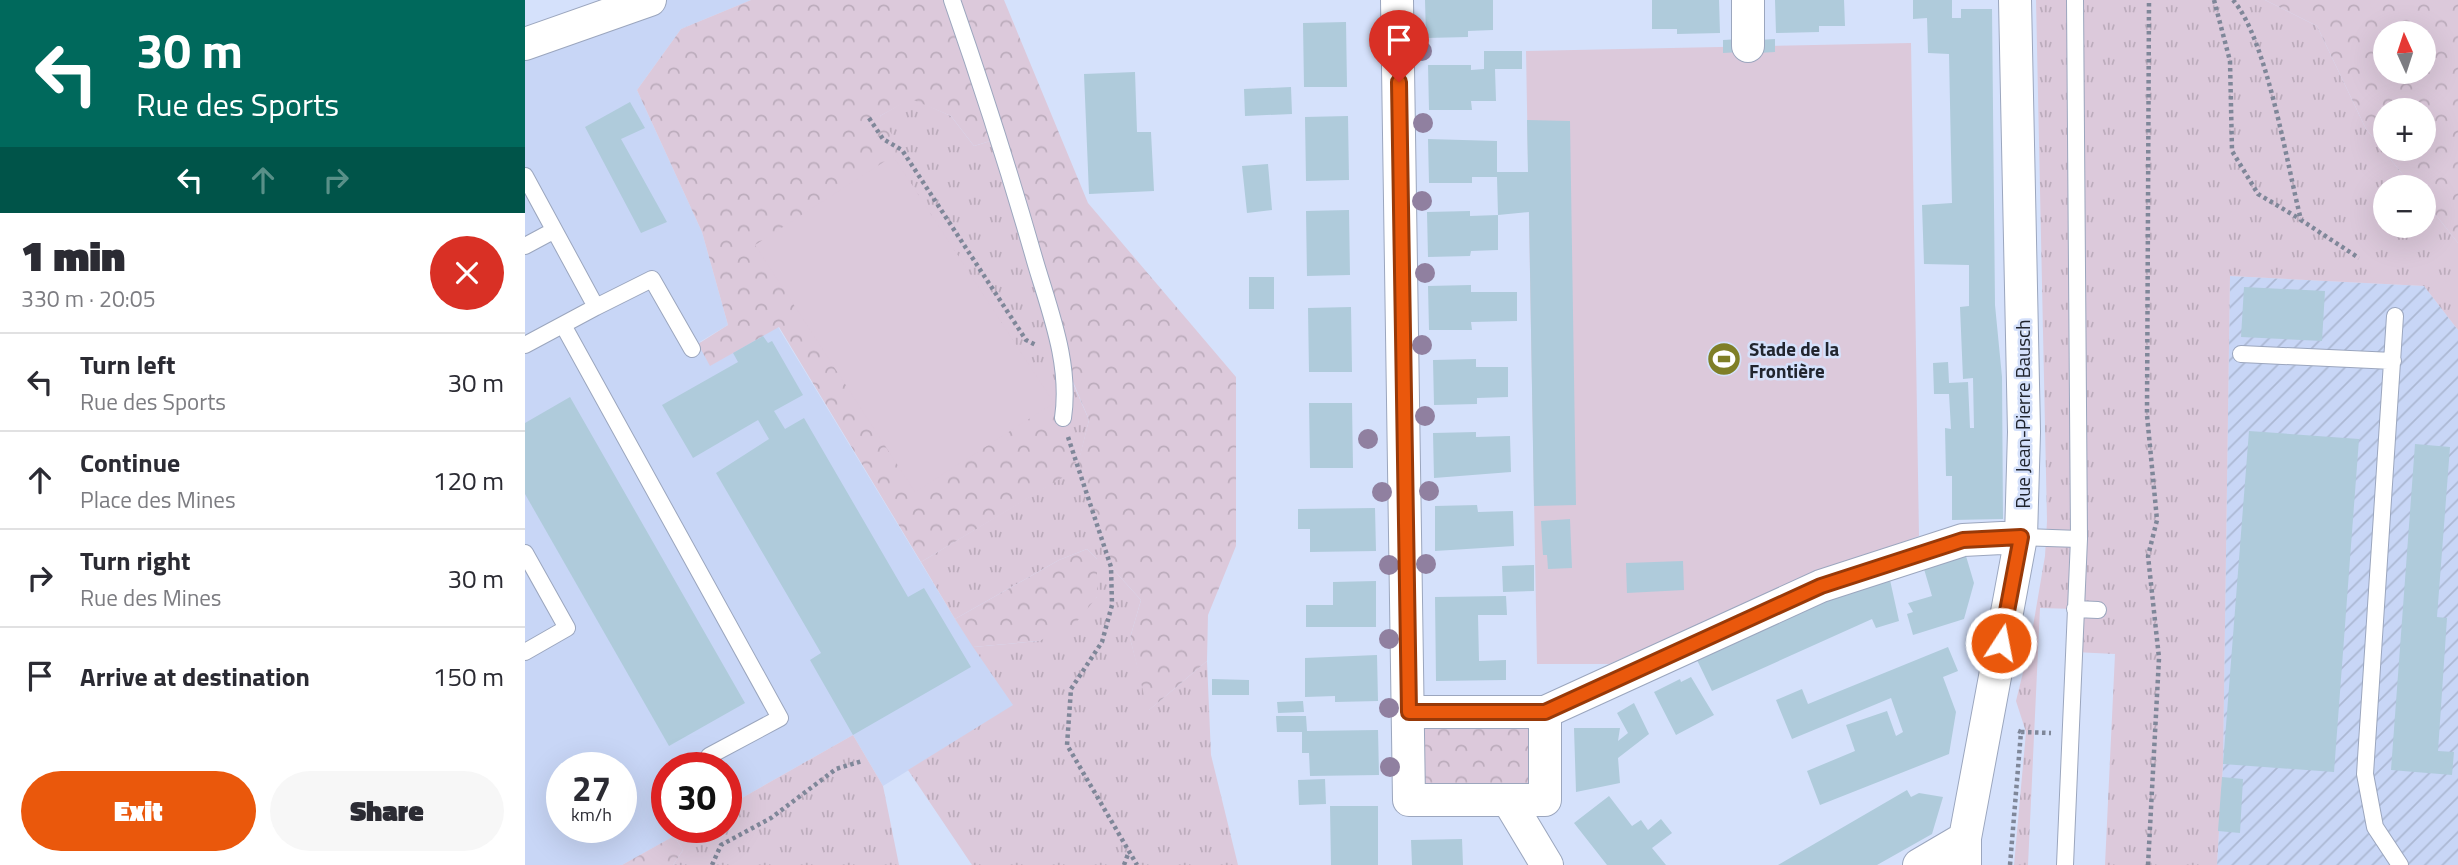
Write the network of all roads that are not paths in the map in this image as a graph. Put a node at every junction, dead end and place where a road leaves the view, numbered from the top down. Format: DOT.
graph roads {
  1 [pos="650,0"];
  2 [pos="952,0"];
  3 [pos="1397,0"];
  4 [pos="1748,0"];
  5 [pos="2015,0"];
  6 [pos="2075,0"];
  7 [pos="525,44"];
  8 [pos="1748,46"];
  9 [pos="525,176"];
  10 [pos="554,231"];
  11 [pos="525,246"];
  12 [pos="596,307"];
  13 [pos="2395,316"];
  14 [pos="563,325"];
  15 [pos="525,345"];
  16 [pos="692,349"];
  17 [pos="2241,354"];
  18 [pos="2393,361"];
  19 [pos="1063,418"];
  20 [pos="2021,537"];
  21 [pos="2079,539"];
  22 [pos="525,553"];
  23 [pos="2075,609"];
  24 [pos="2098,610"];
  25 [pos="525,652"];
  26 [pos="1409,712"];
  27 [pos="1545,712"];
  28 [pos="718,752"];
  29 [pos="1508,800"];
  30 [pos="1965,851"];
  31 [pos="1547,865"];
  32 [pos="1919,865"];
  33 [pos="2064,865"];
  34 [pos="2400,865"];
  1 -- 7 [label="street"];
  2 -- 19 [label="lane"];
  3 -- 26 [label="street"];
  4 -- 8 [label="street"];
  5 -- 20 [label="street, Rue Jean-Pierre Bausch"];
  6 -- 21 [label="lane"];
  9 -- 10 [label="lane"];
  10 -- 11 [label="lane"];
  10 -- 12 [label="lane"];
  12 -- 14 [label="lane"];
  12 -- 16 [label="lane"];
  13 -- 18 [label="lane"];
  14 -- 15 [label="lane"];
  14 -- 28 [label="lane"];
  17 -- 18 [label="lane"];
  18 -- 34 [label="lane"];
  20 -- 21 [label="lane"];
  20 -- 27 [label="street"];
  20 -- 30 [label="street, Rue Jean-Pierre Bausch"];
  21 -- 23 [label="lane"];
  22 -- 25 [label="lane"];
  23 -- 24 [label="lane"];
  23 -- 33 [label="lane"];
  26 -- 27 [label="street"];
  26 -- 29 [label="street"];
  27 -- 29 [label="street"];
  29 -- 31 [label="street"];
  30 -- 32 [label="street"];
}
